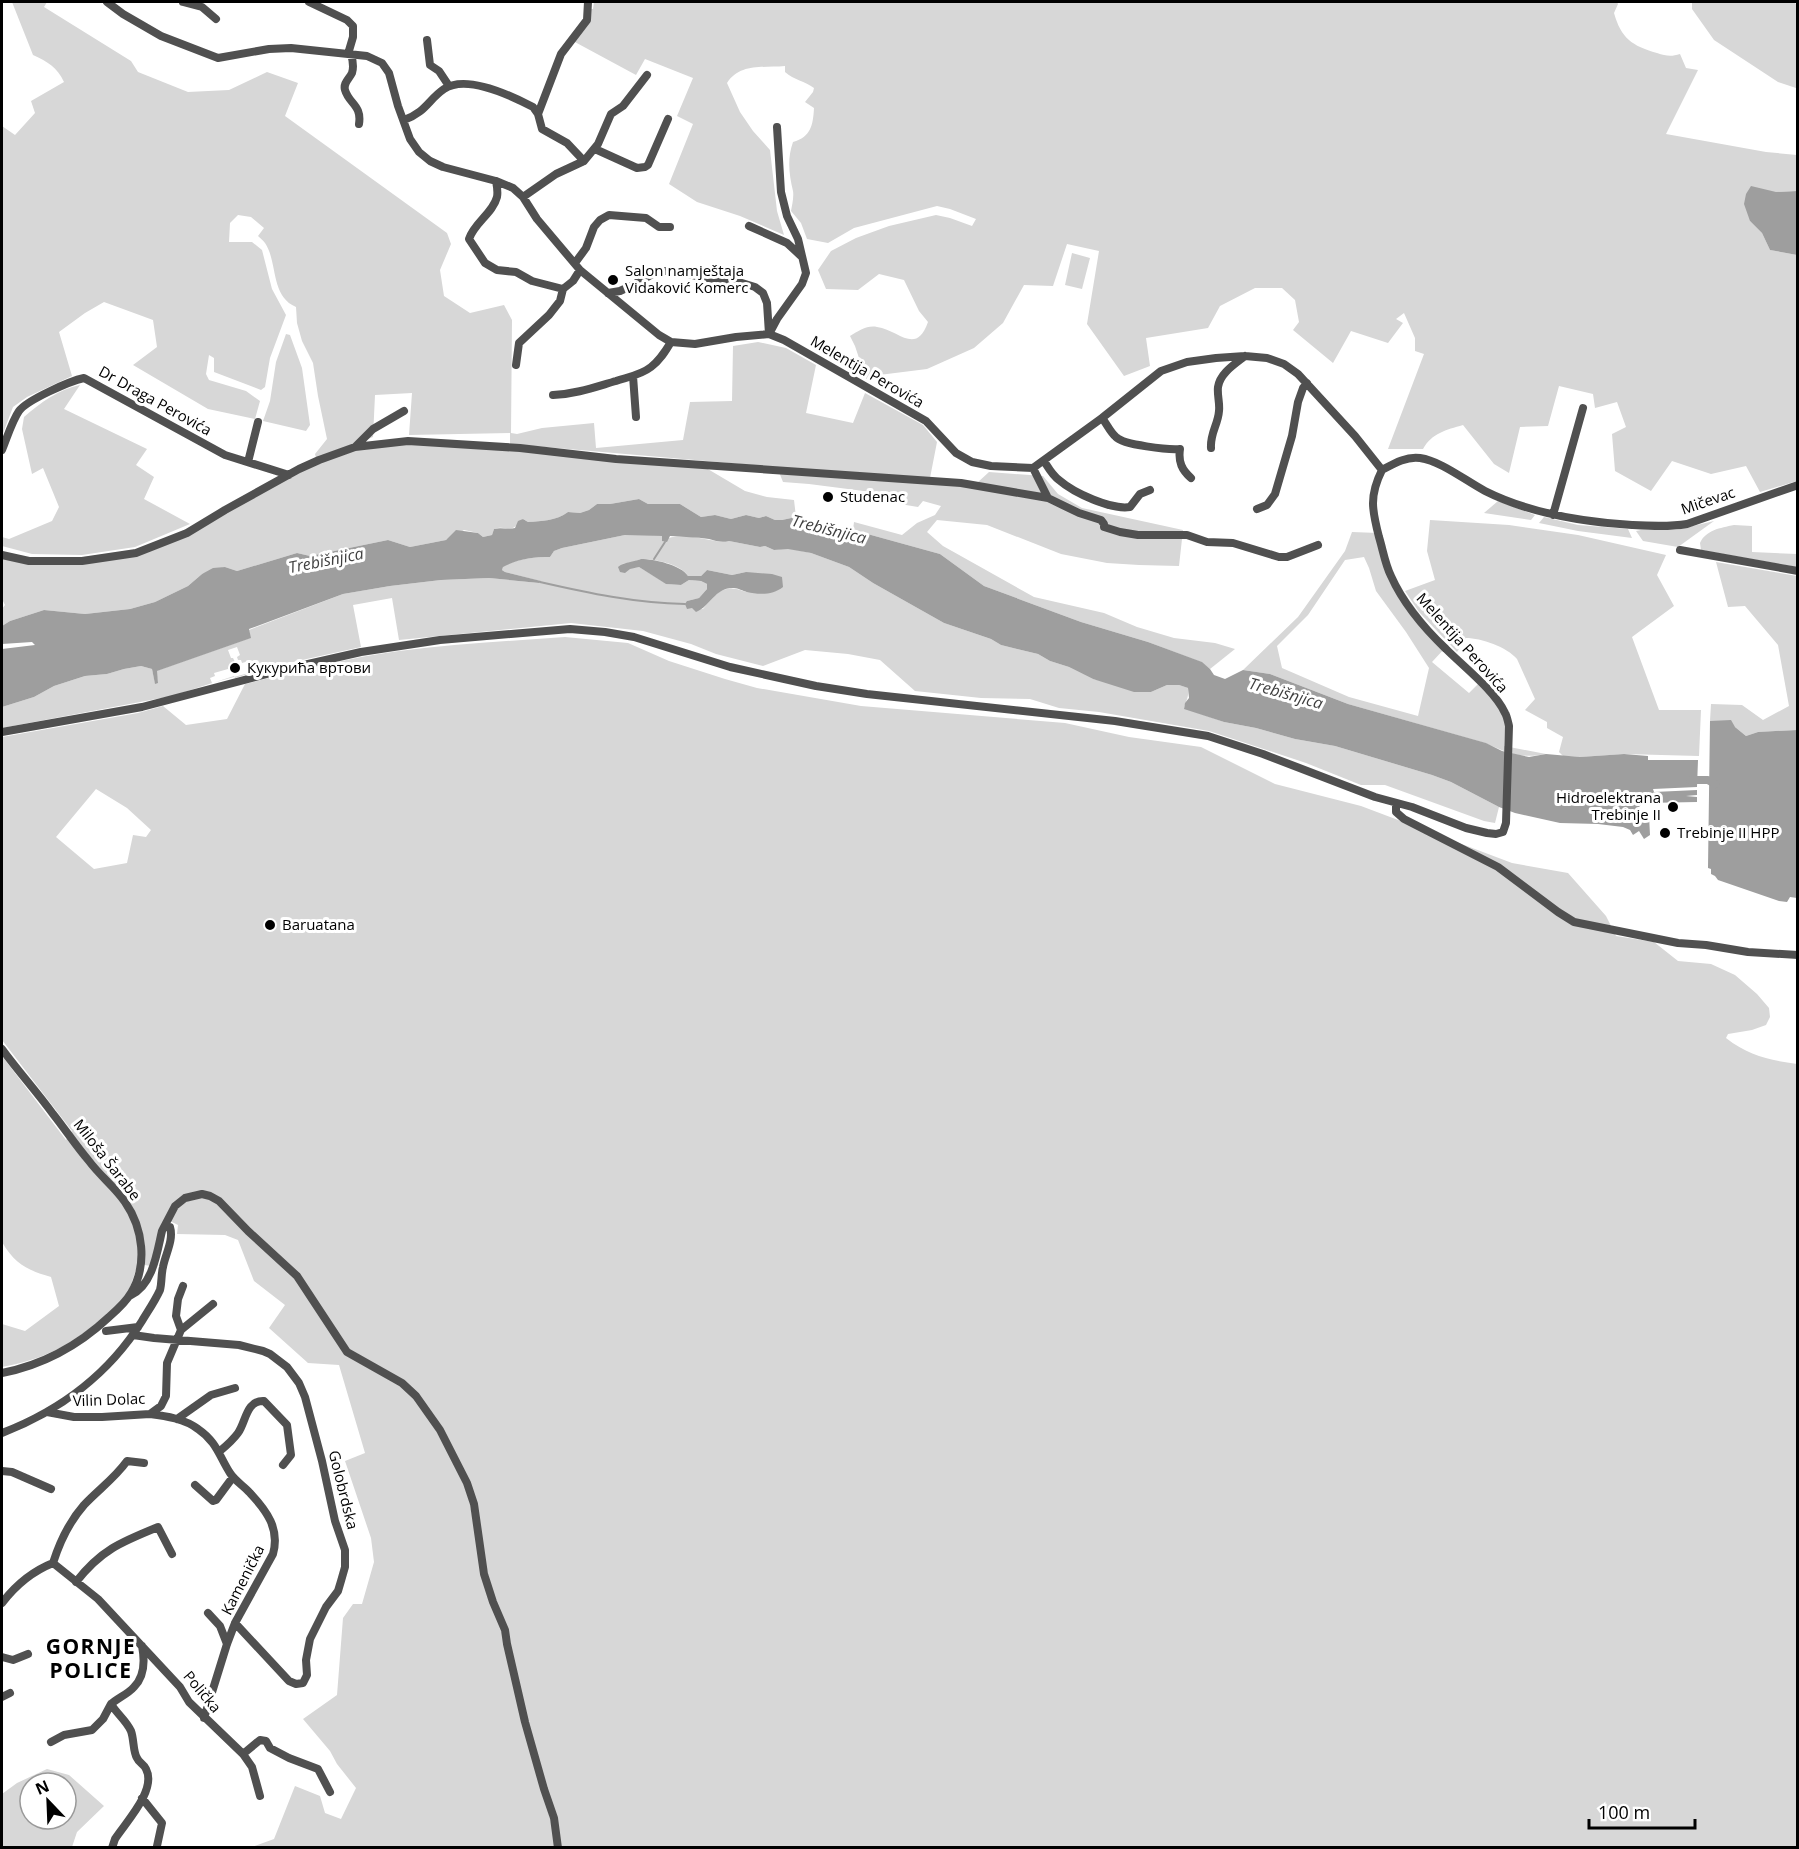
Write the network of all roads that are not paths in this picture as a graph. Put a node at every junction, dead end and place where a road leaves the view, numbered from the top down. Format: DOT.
graph roads {
  1 [pos="107,2"];
  2 [pos="183,2"];
  3 [pos="309,2"];
  4 [pos="588,2"];
  5 [pos="216,19"];
  6 [pos="427,40"];
  7 [pos="350,54"];
  8 [pos="647,75"];
  9 [pos="449,86"];
  10 [pos="538,114"];
  11 [pos="668,119"];
  12 [pos="404,120"];
  13 [pos="358,124"];
  14 [pos="777,127"];
  15 [pos="595,148"];
  16 [pos="584,161"];
  17 [pos="496,181"];
  18 [pos="524,197"];
  19 [pos="749,226"];
  20 [pos="670,227"];
  21 [pos="802,257"];
  22 [pos="577,267"];
  23 [pos="563,289"];
  24 [pos="608,293"];
  25 [pos="769,334"];
  26 [pos="671,342"];
  27 [pos="1245,356"];
  28 [pos="516,365"];
  29 [pos="633,376"];
  30 [pos="1307,383"];
  31 [pos="553,395"];
  32 [pos="1582,408"];
  33 [pos="404,411"];
  34 [pos="636,417"];
  35 [pos="1102,418"];
  36 [pos="258,422"];
  37 [pos="355,447"];
  38 [pos="1211,448"];
  39 [pos="2,450"];
  40 [pos="1044,461"];
  41 [pos="248,462"];
  42 [pos="1033,468"];
  43 [pos="1382,471"];
  44 [pos="289,475"];
  45 [pos="1191,478"];
  46 [pos="1797,485"];
  47 [pos="1150,490"];
  48 [pos="1048,498"];
  49 [pos="1257,509"];
  50 [pos="1553,515"];
  51 [pos="1318,545"];
  52 [pos="1680,550"];
  53 [pos="2,555"];
  54 [pos="1797,571"];
  55 [pos="2,732"];
  56 [pos="1396,804"];
  57 [pos="1797,955"];
  58 [pos="2,1049"];
  59 [pos="164,1227"];
  60 [pos="183,1286"];
  61 [pos="130,1295"];
  62 [pos="213,1304"];
  63 [pos="181,1330"];
  64 [pos="106,1331"];
  65 [pos="135,1331"];
  66 [pos="178,1340"];
  67 [pos="2,1373"];
  68 [pos="235,1388"];
  69 [pos="47,1412"];
  70 [pos="150,1414"];
  71 [pos="177,1419"];
  72 [pos="2,1434"];
  73 [pos="220,1451"];
  74 [pos="144,1463"];
  75 [pos="283,1465"];
  76 [pos="2,1471"];
  77 [pos="232,1477"];
  78 [pos="195,1485"];
  79 [pos="51,1489"];
  80 [pos="172,1554"];
  81 [pos="53,1563"];
  82 [pos="75,1582"];
  83 [pos="2,1603"];
  84 [pos="208,1613"];
  85 [pos="235,1623"];
  86 [pos="227,1644"];
  87 [pos="142,1646"];
  88 [pos="28,1654"];
  89 [pos="2,1657"];
  90 [pos="111,1704"];
  91 [pos="204,1718"];
  92 [pos="51,1742"];
  93 [pos="243,1754"];
  94 [pos="330,1792"];
  95 [pos="260,1796"];
  96 [pos="142,1798"];
  97 [pos="157,1846"];
  98 [pos="112,1848"];
  99 [pos="558,1848"];
  1 -- 7 [label="street"];
  2 -- 5 [label="street"];
  3 -- 7 [label="street"];
  4 -- 10 [label="street"];
  6 -- 9 [label="street"];
  7 -- 12 [label="street"];
  7 -- 13 [label="street"];
  8 -- 15 [label="street"];
  9 -- 10 [label="street"];
  9 -- 12 [label="street"];
  10 -- 16 [label="street"];
  11 -- 15 [label="street"];
  12 -- 17 [label="street"];
  14 -- 21 [label="street"];
  15 -- 16 [label="street"];
  16 -- 18 [label="street"];
  17 -- 18 [label="street"];
  17 -- 23 [label="street"];
  18 -- 22 [label="street"];
  19 -- 21 [label="street"];
  20 -- 22 [label="street"];
  21 -- 25 [label="street"];
  22 -- 23 [label="street"];
  22 -- 24 [label="street"];
  23 -- 28 [label="street"];
  24 -- 25 [label="street"];
  24 -- 26 [label="street"];
  25 -- 26 [label="street"];
  25 -- 42 [label="street, Melentija Perovića"];
  26 -- 29 [label="street"];
  27 -- 30 [label="street"];
  27 -- 35 [label="street"];
  27 -- 38 [label="street"];
  29 -- 31 [label="street"];
  29 -- 34 [label="street"];
  30 -- 43 [label="street"];
  30 -- 49 [label="street"];
  32 -- 50 [label="street"];
  33 -- 37 [label="street"];
  35 -- 40 [label="street"];
  35 -- 45 [label="street"];
  36 -- 41 [label="street"];
  37 -- 44 [label="street"];
  37 -- 48 [label="street"];
  39 -- 41 [label="street, Dr Draga Perovića"];
  40 -- 42 [label="street"];
  40 -- 47 [label="street"];
  41 -- 44 [label="street, Dr Draga Perovića"];
  42 -- 48 [label="street"];
  43 -- 50 [label="street, Mičevac"];
  43 -- 56 [label="street, Melentija Perovića"];
  44 -- 53 [label="street"];
  46 -- 50 [label="street, Mičevac"];
  48 -- 51 [label="street"];
  52 -- 54 [label="street"];
  55 -- 56 [label="street"];
  56 -- 57 [label="street"];
  58 -- 61 [label="street, Miloša Šarabe"];
  59 -- 61 [label="street"];
  59 -- 65 [label="street"];
  59 -- 99 [label="street"];
  60 -- 63 [label="street, Vilin Dolac"];
  61 -- 67 [label="street, Miloša Šarabe"];
  62 -- 63 [label="street"];
  63 -- 66 [label="street, Vilin Dolac"];
  64 -- 65 [label="street, Golobrdska"];
  65 -- 66 [label="street, Golobrdska"];
  65 -- 69 [label="street"];
  66 -- 70 [label="street, Vilin Dolac"];
  66 -- 85 [label="street, Golobrdska"];
  68 -- 71 [label="street"];
  69 -- 70 [label="street, Vilin Dolac"];
  69 -- 72 [label="street"];
  70 -- 71 [label="street, Kamenička"];
  71 -- 73 [label="street, Kamenička"];
  73 -- 75 [label="street"];
  73 -- 77 [label="street, Kamenička"];
  74 -- 81 [label="street"];
  76 -- 79 [label="street"];
  77 -- 78 [label="street"];
  77 -- 85 [label="street, Kamenička"];
  80 -- 82 [label="street"];
  81 -- 82 [label="street, Polička"];
  81 -- 83 [label="street"];
  82 -- 87 [label="street, Polička"];
  84 -- 86 [label="street"];
  85 -- 86 [label="street, Kamenička"];
  86 -- 91 [label="street, Kamenička"];
  87 -- 90 [label="street"];
  87 -- 91 [label="street, Polička"];
  88 -- 89 [label="street"];
  90 -- 92 [label="street"];
  90 -- 96 [label="street"];
  91 -- 93 [label="street, Polička"];
  93 -- 94 [label="street"];
  93 -- 95 [label="street, Polička"];
  96 -- 97 [label="street"];
  96 -- 98 [label="street"];
}
